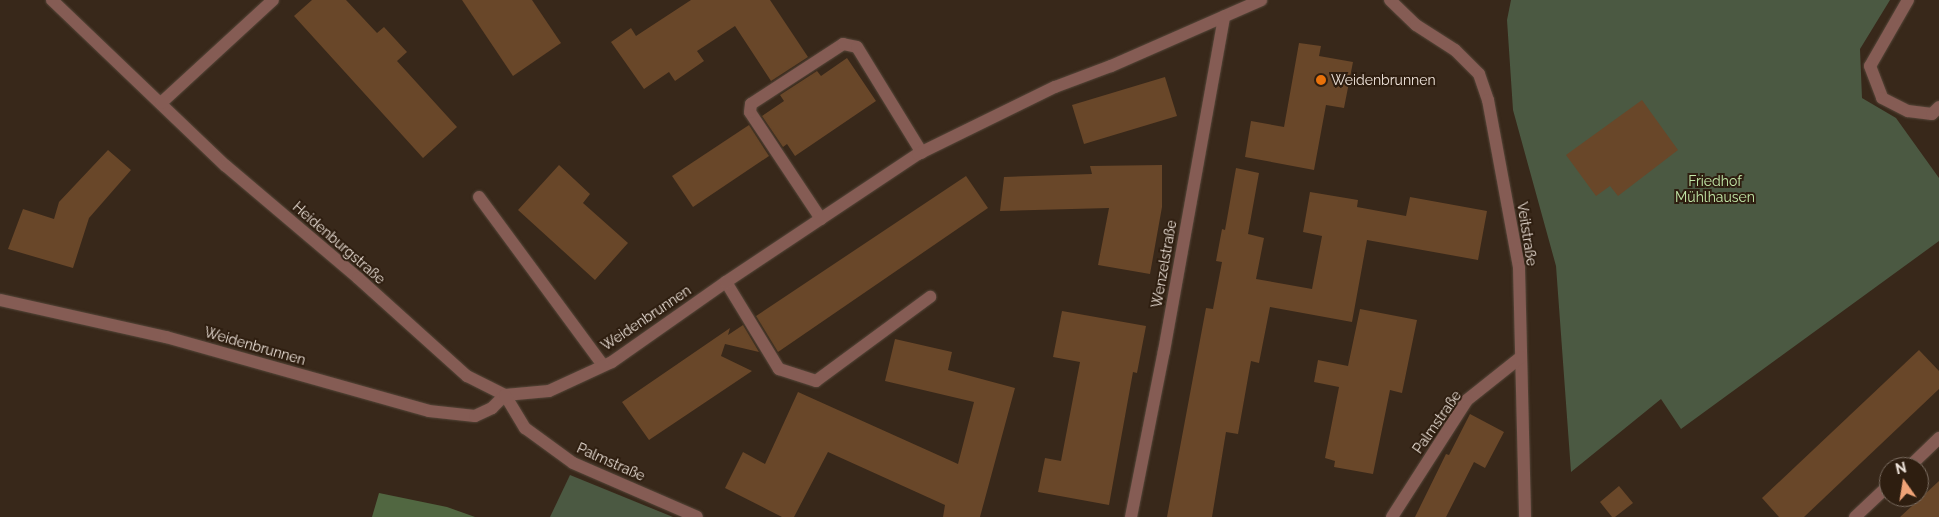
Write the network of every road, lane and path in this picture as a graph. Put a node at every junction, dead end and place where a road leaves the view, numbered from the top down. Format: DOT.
graph roads {
  1 [pos="52,0"];
  2 [pos="273,0"];
  3 [pos="1260,0"];
  4 [pos="1390,0"];
  5 [pos="1908,0"];
  6 [pos="1224,16"];
  7 [pos="161,103"];
  8 [pos="1939,107"];
  9 [pos="922,152"];
  10 [pos="479,197"];
  11 [pos="821,219"];
  12 [pos="726,282"];
  13 [pos="930,297"];
  14 [pos="0,300"];
  15 [pos="1521,357"];
  16 [pos="603,365"];
  17 [pos="505,395"];
  18 [pos="1939,438"];
  19 [pos="1919,457"];
  20 [pos="1879,494"];
  21 [pos="697,517"];
  22 [pos="1130,517"];
  23 [pos="1392,517"];
  24 [pos="1525,517"];
  25 [pos="1855,517"];
  1 -- 7 [label="street, Heidenburgstraße"];
  2 -- 7 [label="street"];
  3 -- 6 [label="street, Weidenbrunnen"];
  4 -- 15 [label="street, Veitstraße"];
  5 -- 8 [label="street"];
  6 -- 9 [label="street, Weidenbrunnen"];
  6 -- 22 [label="street, Wenzelstraße"];
  7 -- 17 [label="street, Heidenburgstraße"];
  9 -- 11 [label="street, Weidenbrunnen"];
  9 -- 11 [label="street"];
  10 -- 16 [label="street"];
  11 -- 12 [label="street, Weidenbrunnen"];
  12 -- 13 [label="street"];
  12 -- 16 [label="street, Weidenbrunnen"];
  14 -- 17 [label="street, Weidenbrunnen"];
  15 -- 23 [label="street, Palmstraße"];
  15 -- 24 [label="street, Veitstraße"];
  16 -- 17 [label="street, Weidenbrunnen"];
  17 -- 21 [label="street, Palmstraße"];
  18 -- 19 [label="street"];
  20 -- 25 [label="street"];
}
